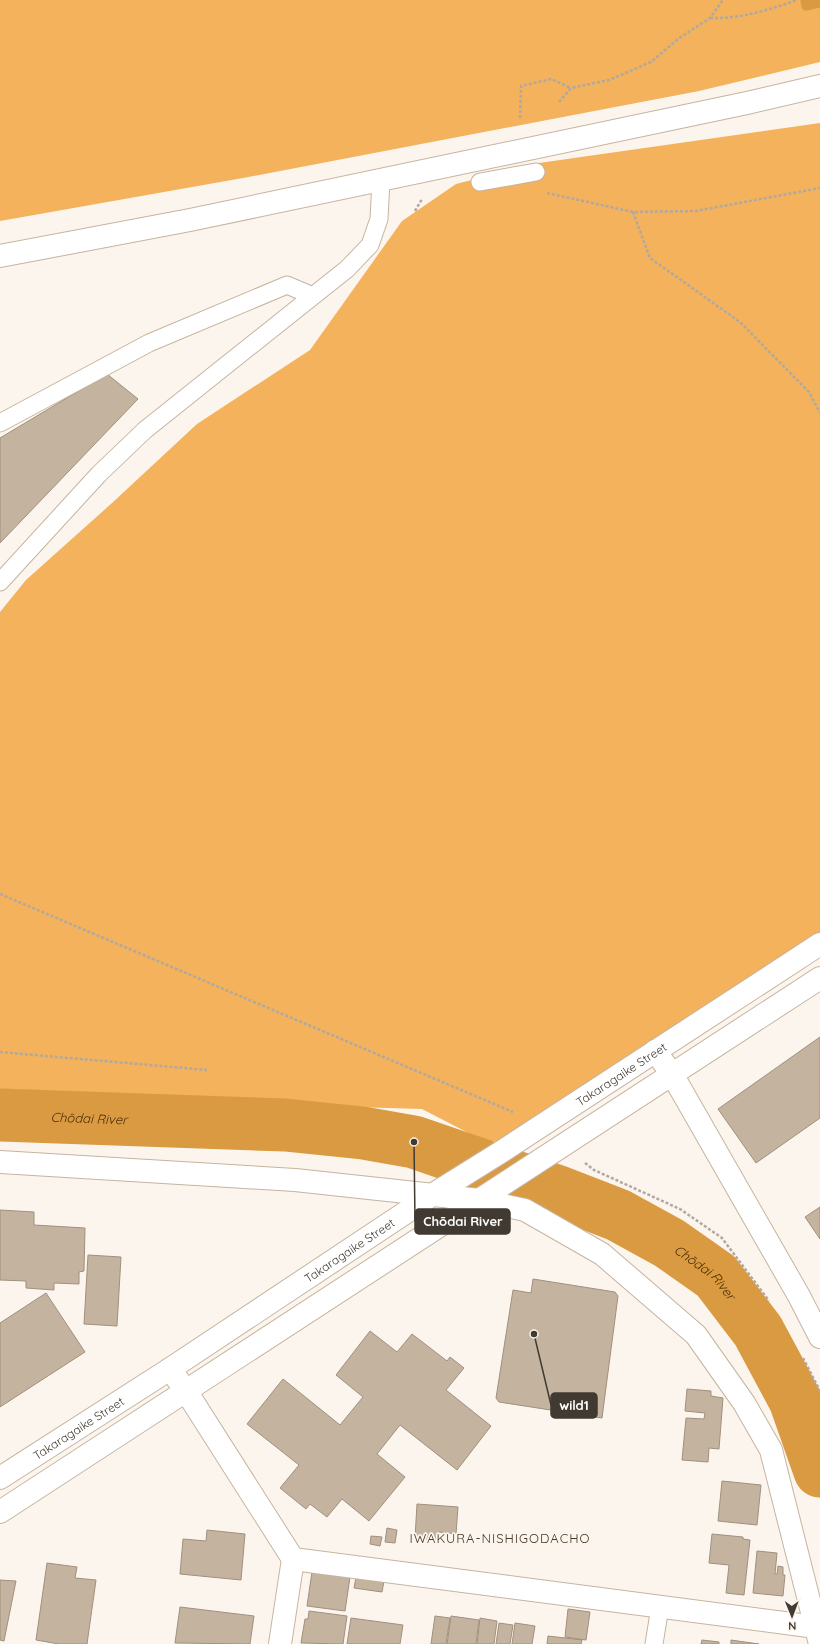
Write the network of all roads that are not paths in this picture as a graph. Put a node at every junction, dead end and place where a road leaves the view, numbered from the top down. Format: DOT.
graph roads {
  1 [pos="820,86"];
  2 [pos="536,172"];
  3 [pos="381,180"];
  4 [pos="480,182"];
  5 [pos="0,256"];
  6 [pos="312,296"];
  7 [pos="0,423"];
  8 [pos="0,582"];
  9 [pos="820,944"];
  10 [pos="820,978"];
  11 [pos="656,1051"];
  12 [pos="672,1074"];
  13 [pos="0,1162"];
  14 [pos="432,1195"];
  15 [pos="480,1200"];
  16 [pos="810,1298"];
  17 [pos="820,1337"];
  18 [pos="170,1369"];
  19 [pos="186,1391"];
  20 [pos="0,1478"];
  21 [pos="0,1512"];
  22 [pos="293,1559"];
  23 [pos="660,1607"];
  24 [pos="818,1636"];
  25 [pos="280,1644"];
  26 [pos="654,1644"];
  1 -- 3 [label="street"];
  2 -- 4 [label="lane"];
  3 -- 5 [label="street"];
  3 -- 6 [label="lane"];
  6 -- 7 [label="lane"];
  6 -- 8 [label="lane"];
  9 -- 11 [label="street, Takaragaike Street"];
  10 -- 12 [label="street"];
  11 -- 12 [label="street"];
  11 -- 14 [label="street, Takaragaike Street"];
  12 -- 15 [label="street"];
  12 -- 16 [label="street"];
  13 -- 14 [label="street"];
  14 -- 15 [label="street"];
  14 -- 18 [label="street, Takaragaike Street"];
  15 -- 19 [label="street"];
  15 -- 24 [label="street"];
  16 -- 17 [label="street"];
  18 -- 19 [label="street"];
  18 -- 20 [label="street, Takaragaike Street"];
  19 -- 21 [label="street"];
  19 -- 22 [label="street"];
  22 -- 23 [label="street"];
  22 -- 25 [label="street"];
  23 -- 24 [label="street"];
  23 -- 26 [label="lane"];
}
